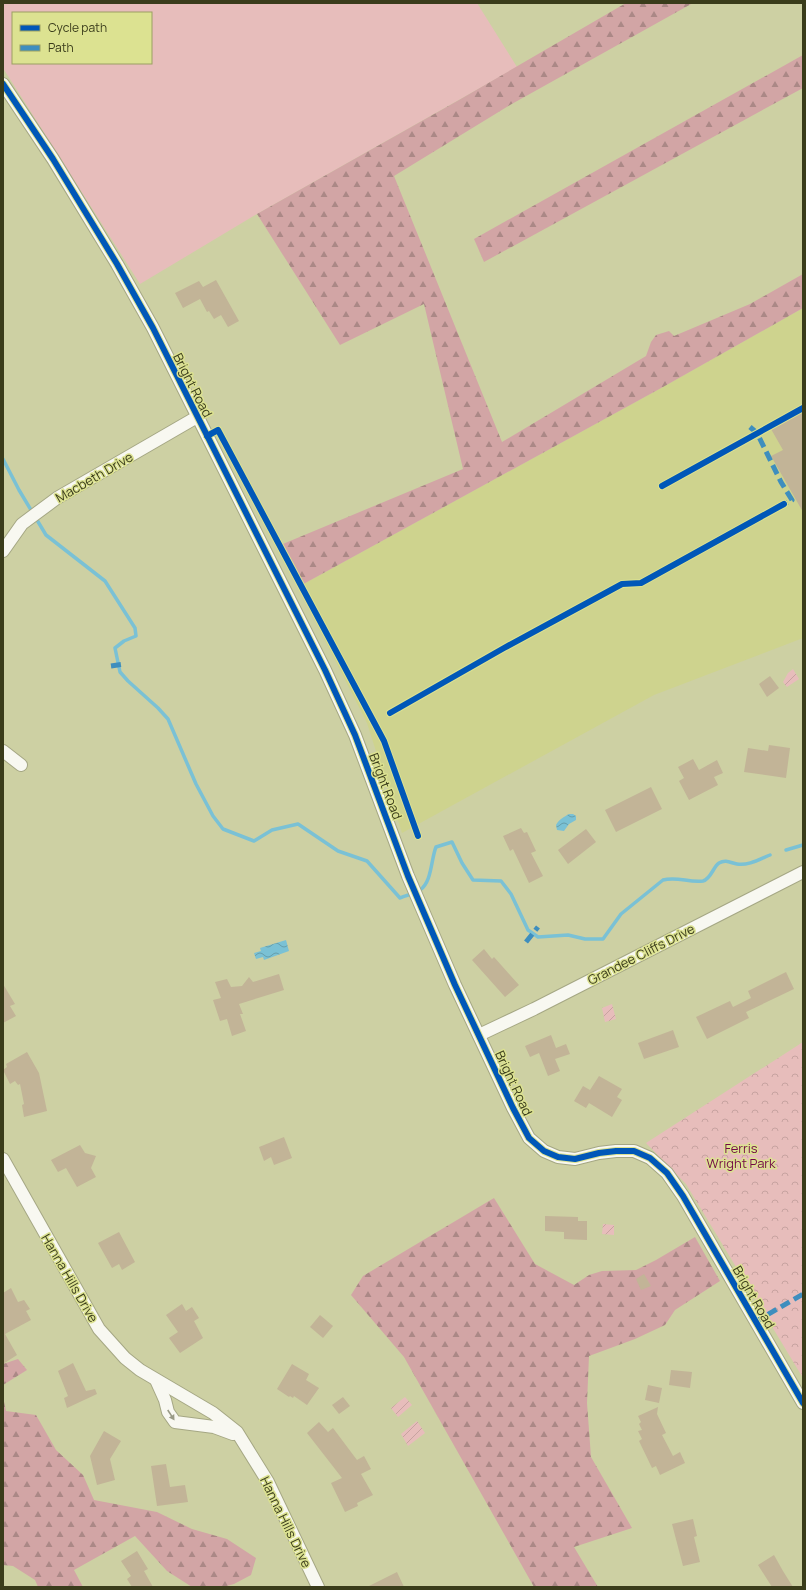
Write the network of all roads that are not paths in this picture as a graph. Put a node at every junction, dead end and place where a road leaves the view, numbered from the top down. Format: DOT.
graph roads {
  1 [pos="3,84"];
  2 [pos="197,417"];
  3 [pos="3,551"];
  4 [pos="3,751"];
  5 [pos="21,765"];
  6 [pos="803,872"];
  7 [pos="479,1035"];
  8 [pos="3,1160"];
  9 [pos="156,1380"];
  10 [pos="803,1402"];
  11 [pos="239,1434"];
  12 [pos="318,1587"];
  1 -- 2 [label="street, Bright Road"];
  2 -- 3 [label="street, Macbeth Drive"];
  2 -- 7 [label="street, Bright Road"];
  4 -- 5 [label="street"];
  6 -- 7 [label="street, Grandee Cliffs Drive"];
  7 -- 10 [label="street, Bright Road"];
  8 -- 9 [label="street, Hanna Hills Drive"];
  9 -- 11 [label="street, Hanna Hills Drive"];
  9 -- 11 [label="street, one-way"];
  11 -- 12 [label="street, Hanna Hills Drive"];
}
